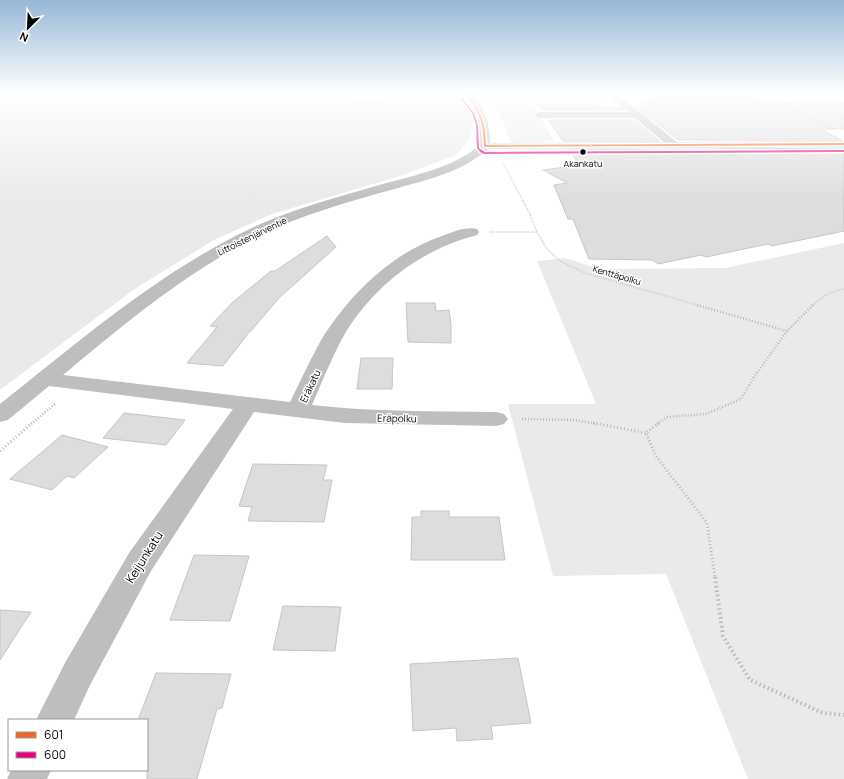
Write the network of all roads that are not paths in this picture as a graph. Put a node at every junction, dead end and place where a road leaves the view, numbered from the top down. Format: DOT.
graph roads {
  1 [pos="484,129"];
  2 [pos="655,129"];
  3 [pos="844,144"];
  4 [pos="674,145"];
  5 [pos="485,146"];
  6 [pos="472,232"];
  7 [pos="46,379"];
  8 [pos="248,404"];
  9 [pos="298,410"];
  10 [pos="0,415"];
  11 [pos="496,419"];
  12 [pos="55,719"];
  1 -- 5 [label="street"];
  2 -- 4 [label="street"];
  3 -- 4 [label="street"];
  4 -- 5 [label="street"];
  5 -- 7 [label="street, Littoistenjärventie"];
  6 -- 9 [label="street, Eräkatu"];
  7 -- 8 [label="street, Eräkatu"];
  7 -- 10 [label="street, Littoistenjärventie"];
  8 -- 9 [label="street, Eräkatu"];
  8 -- 12 [label="street, Keijunkatu"];
  9 -- 11 [label="street, Eräpolku"];
}
